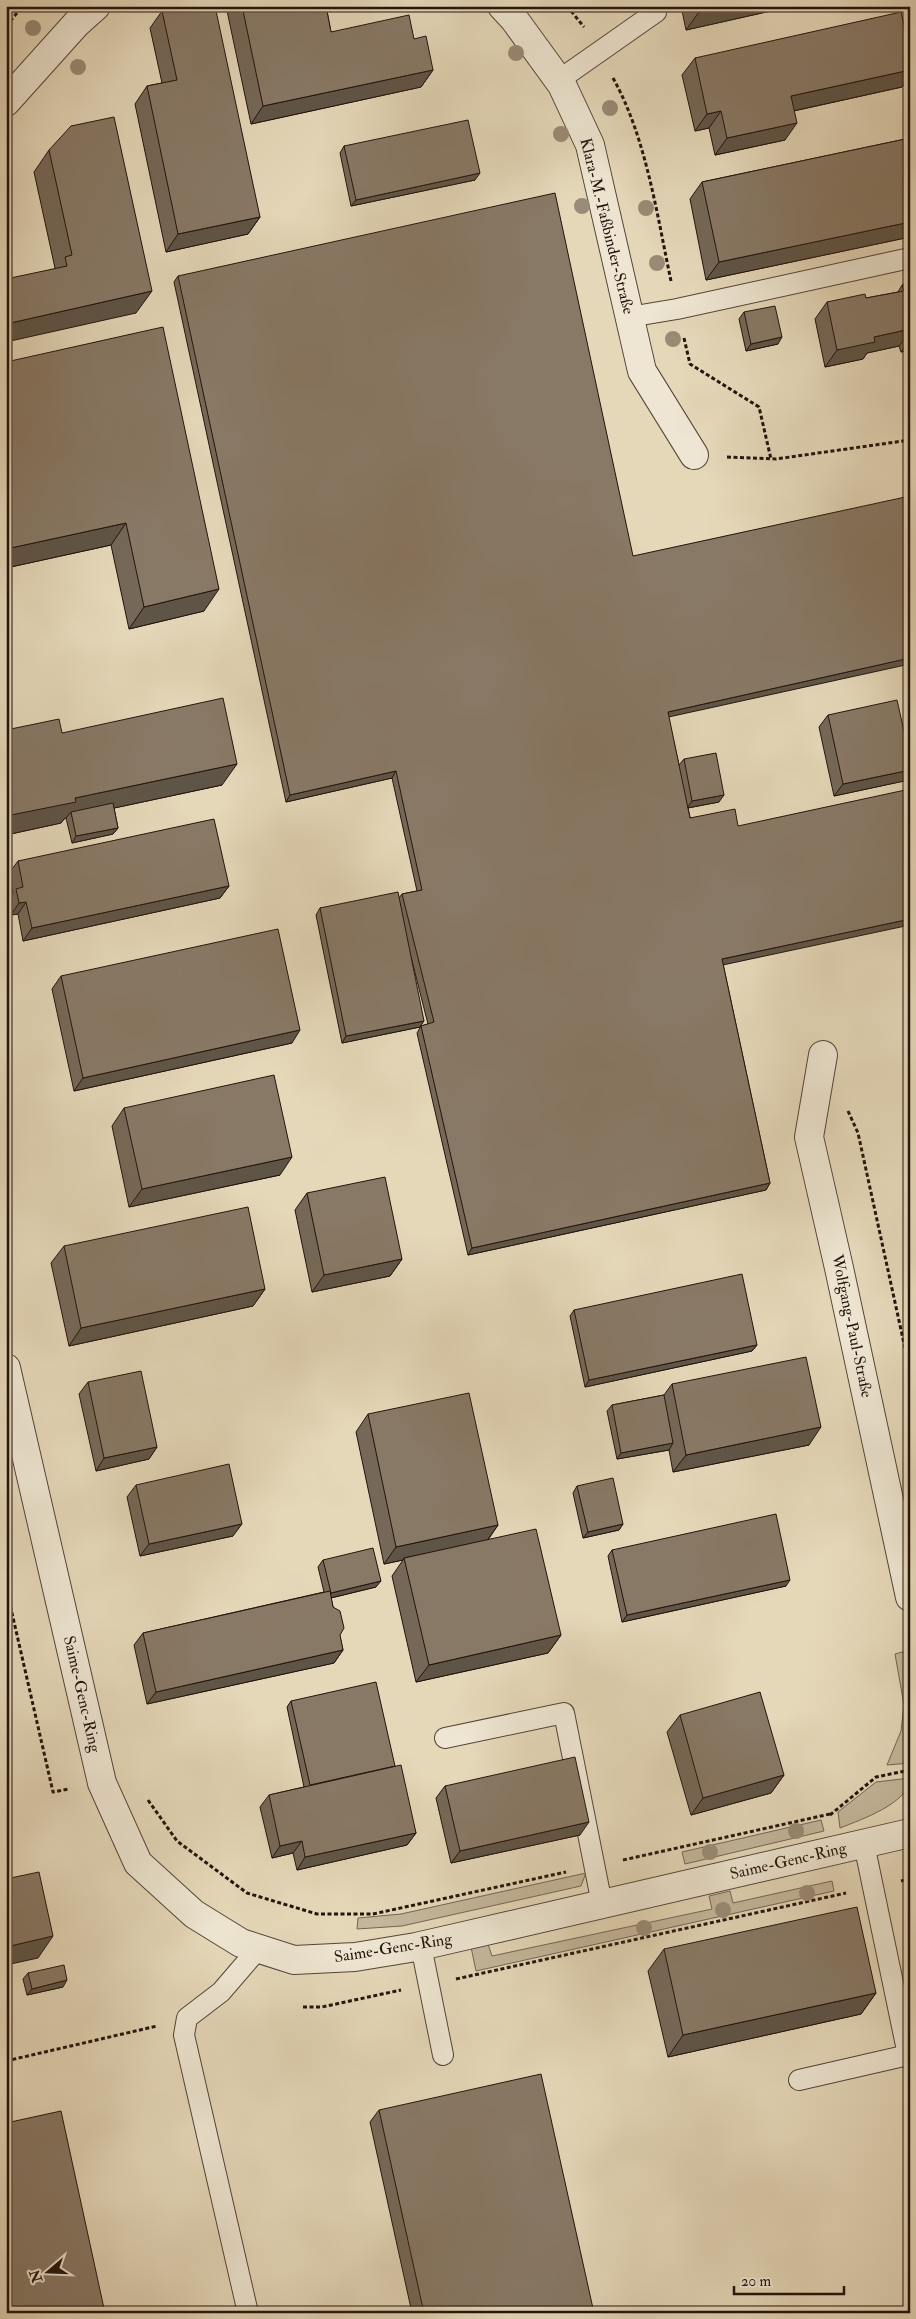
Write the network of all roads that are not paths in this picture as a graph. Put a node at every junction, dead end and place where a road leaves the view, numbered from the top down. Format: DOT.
graph roads {
  1 [pos="96,6"];
  2 [pos="502,6"];
  3 [pos="655,6"];
  4 [pos="559,80"];
  5 [pos="6,102"];
  6 [pos="910,258"];
  7 [pos="630,317"];
  8 [pos="694,455"];
  9 [pos="823,1055"];
  10 [pos="6,1368"];
  11 [pos="908,1580"];
  12 [pos="446,1738"];
  13 [pos="910,1833"];
  14 [pos="864,1844"];
  15 [pos="602,1904"];
  16 [pos="421,1946"];
  17 [pos="258,1949"];
  18 [pos="443,2055"];
  19 [pos="800,2080"];
  20 [pos="248,2313"];
  1 -- 5 [label="street"];
  2 -- 4 [label="street, Klara-M.-Faßbinder-Straße"];
  3 -- 4 [label="lane"];
  4 -- 7 [label="street, Klara-M.-Faßbinder-Straße"];
  6 -- 7 [label="lane"];
  7 -- 8 [label="street, Klara-M.-Faßbinder-Straße"];
  9 -- 11 [label="street, Wolfgang-Paul-Straße"];
  10 -- 17 [label="street, Saime-Genc-Ring"];
  12 -- 15 [label="lane"];
  13 -- 14 [label="street, Saime-Genc-Ring"];
  14 -- 15 [label="street, Saime-Genc-Ring"];
  14 -- 19 [label="lane"];
  15 -- 16 [label="street, Saime-Genc-Ring"];
  16 -- 17 [label="street, Saime-Genc-Ring"];
  16 -- 18 [label="lane"];
  17 -- 20 [label="lane"];
}
